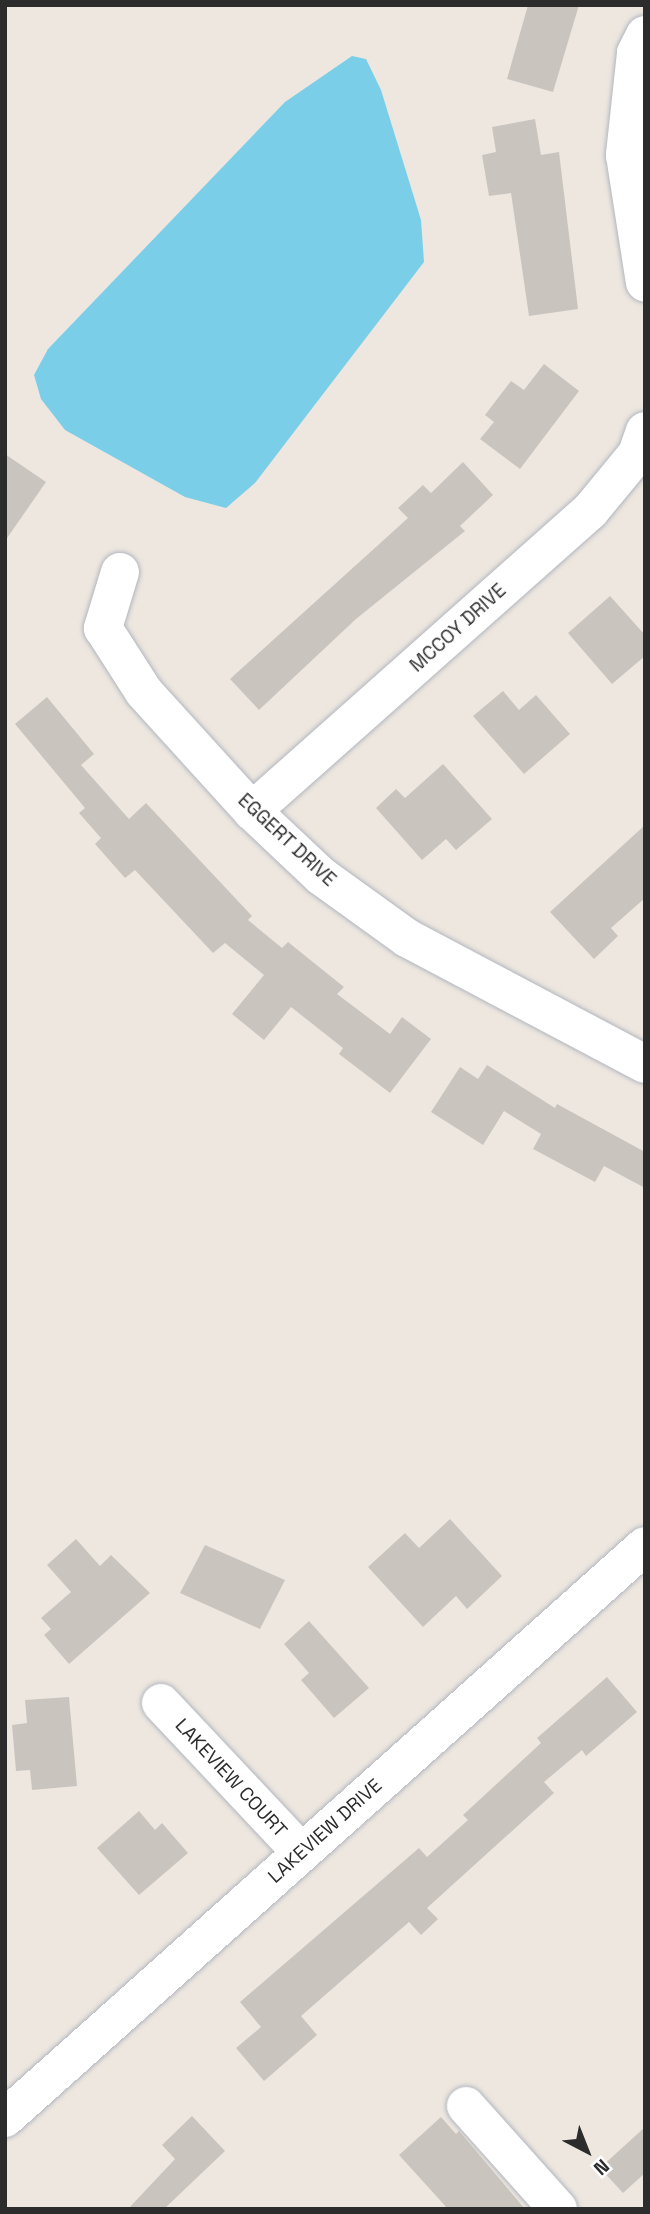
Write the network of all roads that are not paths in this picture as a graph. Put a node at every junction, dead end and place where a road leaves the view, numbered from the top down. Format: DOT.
graph roads {
  1 [pos="645,35"];
  2 [pos="645,282"];
  3 [pos="645,431"];
  4 [pos="120,572"];
  5 [pos="253,811"];
  6 [pos="640,1050"];
  7 [pos="645,1546"];
  8 [pos="161,1703"];
  9 [pos="301,1852"];
  10 [pos="466,2106"];
  11 [pos="5,2118"];
  12 [pos="558,2209"];
  1 -- 2 [label="street"];
  3 -- 5 [label="street, MCCOY DRIVE"];
  4 -- 5 [label="street, EGGERT DRIVE"];
  5 -- 6 [label="street, EGGERT DRIVE"];
  7 -- 9 [label="street, LAKEVIEW DRIVE"];
  8 -- 9 [label="street, LAKEVIEW COURT"];
  9 -- 11 [label="street, LAKEVIEW DRIVE"];
  10 -- 12 [label="street"];
}
